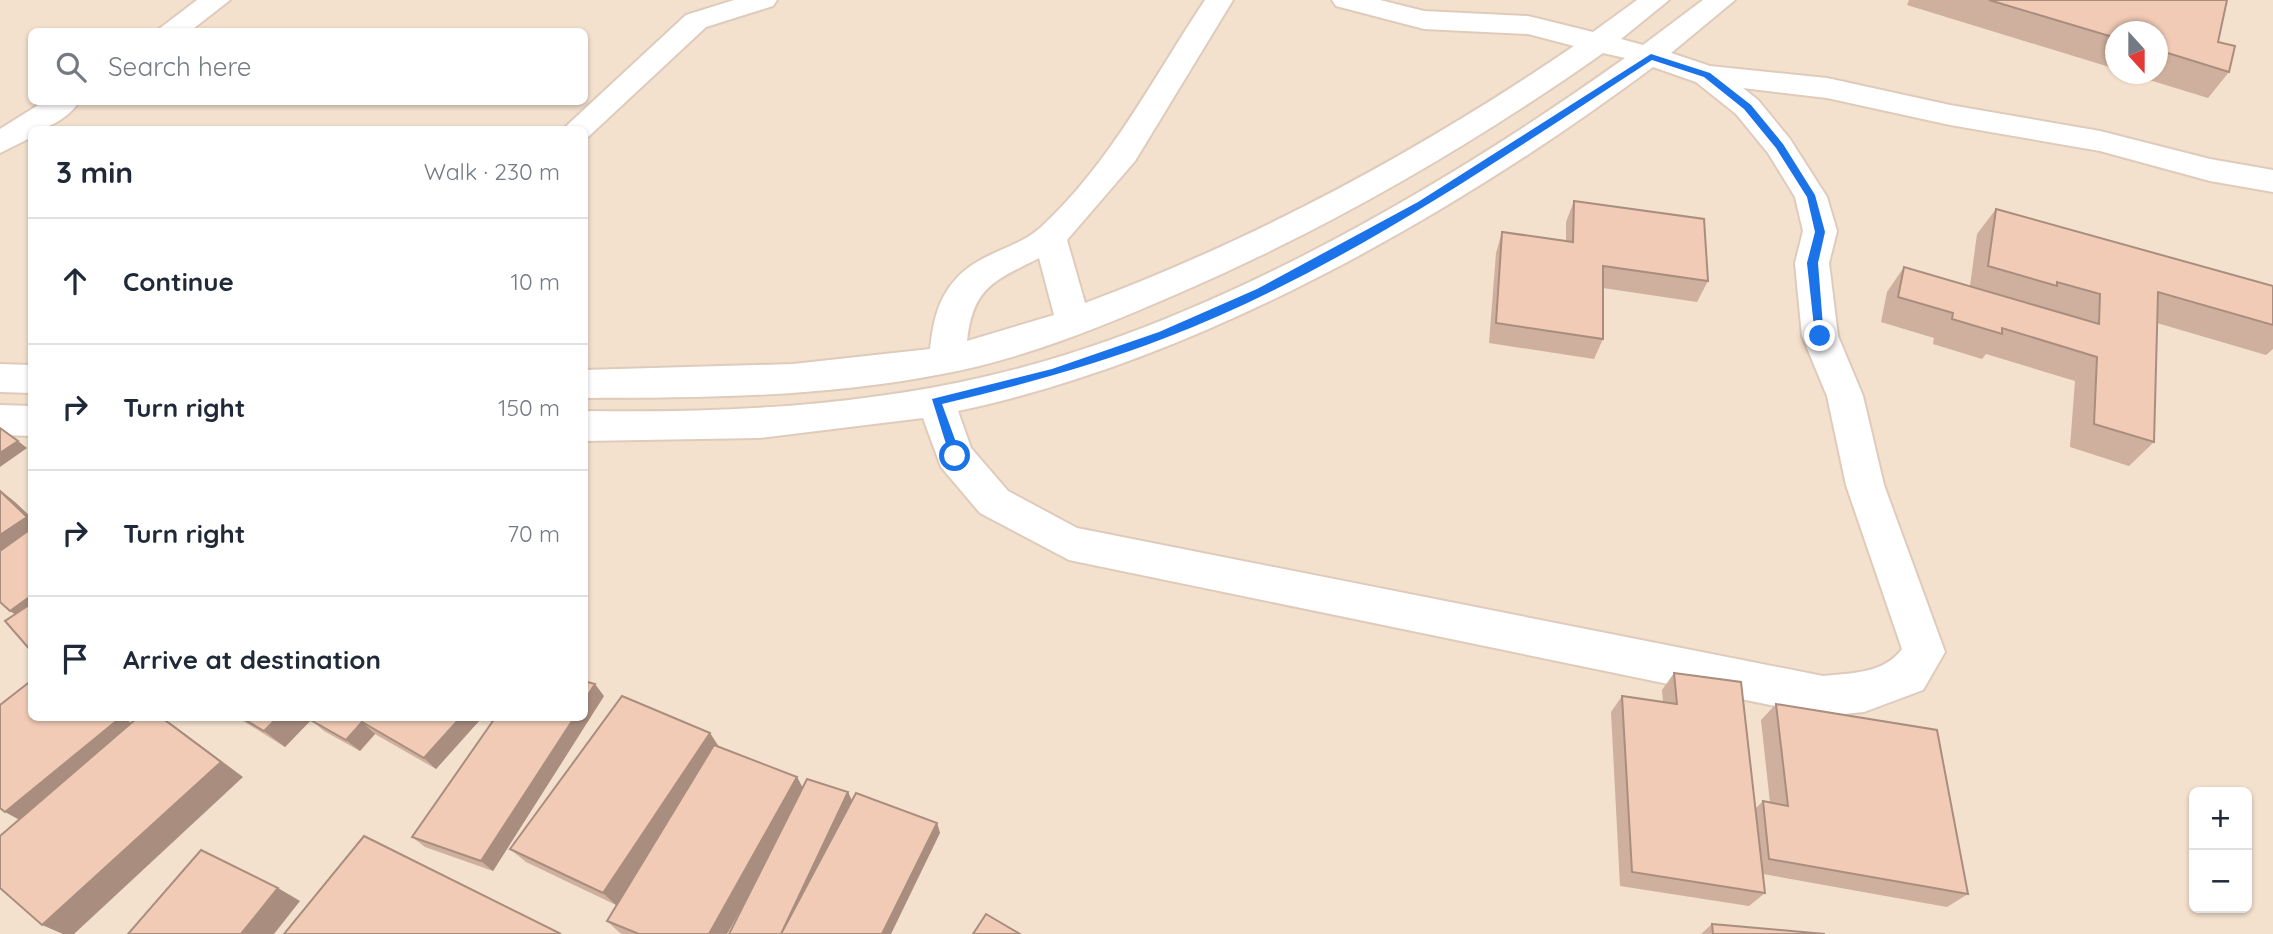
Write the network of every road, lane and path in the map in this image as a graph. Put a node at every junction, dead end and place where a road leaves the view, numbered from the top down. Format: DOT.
graph roads {
  1 [pos="216,0"];
  2 [pos="763,0"];
  3 [pos="1219,0"];
  4 [pos="1346,0"];
  5 [pos="1502,0"];
  6 [pos="1655,0"];
  7 [pos="1721,0"];
  8 [pos="1528,25"];
  9 [pos="175,28"];
  10 [pos="1597,45"];
  11 [pos="1651,56"];
  12 [pos="1707,75"];
  13 [pos="59,105"];
  14 [pos="581,126"];
  15 [pos="0,143"];
  16 [pos="2273,181"];
  17 [pos="1050,237"];
  18 [pos="1073,321"];
  19 [pos="947,358"];
  20 [pos="0,378"];
  21 [pos="28,379"];
  22 [pos="588,384"];
  23 [pos="936,402"];
  24 [pos="0,420"];
  25 [pos="28,421"];
  26 [pos="588,426"];
  1 -- 9 [label="street"];
  2 -- 14 [label="street"];
  3 -- 17 [label="street"];
  4 -- 8 [label="street"];
  5 -- 8 [label="street"];
  6 -- 10 [label="street"];
  7 -- 11 [label="street"];
  8 -- 10 [label="street"];
  10 -- 11 [label="street"];
  10 -- 18 [label="street"];
  11 -- 12 [label="street"];
  11 -- 23 [label="street"];
  12 -- 16 [label="street"];
  12 -- 23 [label="street"];
  13 -- 15 [label="street"];
  17 -- 18 [label="street"];
  17 -- 19 [label="street"];
  18 -- 19 [label="street"];
  19 -- 22 [label="street"];
  20 -- 21 [label="street"];
  23 -- 26 [label="street"];
  24 -- 25 [label="street"];
}
